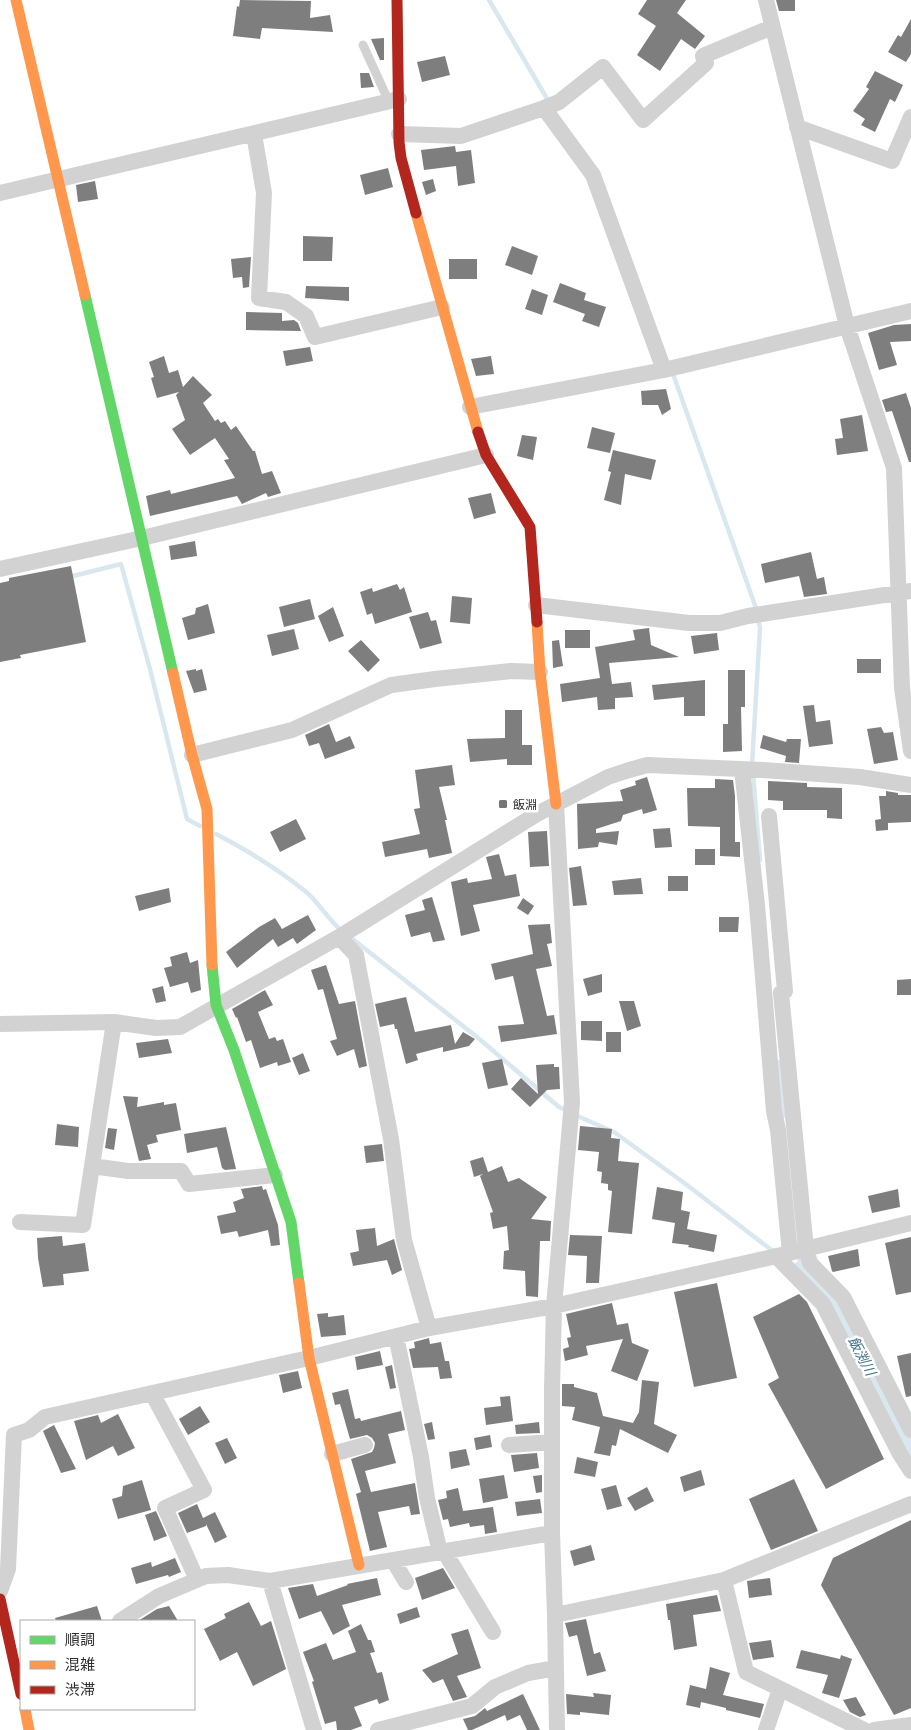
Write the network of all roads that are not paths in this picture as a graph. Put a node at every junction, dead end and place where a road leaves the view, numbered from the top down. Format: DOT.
graph roads {
  1 [pos="16,0"];
  2 [pos="397,0"];
  3 [pos="766,0"];
  4 [pos="772,27"];
  5 [pos="363,45"];
  6 [pos="394,100"];
  7 [pos="549,106"];
  8 [pos="911,117"];
  9 [pos="797,127"];
  10 [pos="254,134"];
  11 [pos="399,134"];
  12 [pos="58,180"];
  13 [pos="0,193"];
  14 [pos="442,307"];
  15 [pos="911,311"];
  16 [pos="847,326"];
  17 [pos="670,368"];
  18 [pos="470,407"];
  19 [pos="486,456"];
  20 [pos="142,538"];
  21 [pos="0,569"];
  22 [pos="904,592"];
  23 [pos="536,605"];
  24 [pos="540,672"];
  25 [pos="911,751"];
  26 [pos="192,755"];
  27 [pos="743,769"];
  28 [pos="911,785"];
  29 [pos="556,804"];
  30 [pos="769,816"];
  31 [pos="344,933"];
  32 [pos="216,1005"];
  33 [pos="114,1022"];
  34 [pos="0,1024"];
  35 [pos="92,1166"];
  36 [pos="275,1175"];
  37 [pos="20,1222"];
  38 [pos="911,1223"];
  39 [pos="790,1253"];
  40 [pos="554,1306"];
  41 [pos="430,1328"];
  42 [pos="396,1336"];
  43 [pos="309,1358"];
  44 [pos="152,1393"];
  45 [pos="911,1430"];
  46 [pos="552,1442"];
  47 [pos="365,1445"];
  48 [pos="509,1445"];
  49 [pos="332,1454"];
  50 [pos="911,1472"];
  51 [pos="911,1504"];
  52 [pos="552,1533"];
  53 [pos="442,1551"];
  54 [pos="393,1560"];
  55 [pos="359,1565"];
  56 [pos="197,1580"];
  57 [pos="724,1580"];
  58 [pos="270,1581"];
  59 [pos="406,1582"];
  60 [pos="0,1591"];
  61 [pos="0,1599"];
  62 [pos="555,1615"];
  63 [pos="122,1620"];
  64 [pos="493,1632"];
  65 [pos="556,1668"];
  66 [pos="20,1689"];
  67 [pos="780,1689"];
  68 [pos="24,1710"];
  69 [pos="911,1726"];
  70 [pos="29,1730"];
  71 [pos="314,1730"];
  72 [pos="378,1730"];
  73 [pos="557,1730"];
  74 [pos="766,1730"];
  75 [pos="864,1730"];
  76 [pos="874,1730"];
  1 -- 12 [label="street"];
  2 -- 6 [label="street"];
  3 -- 4 [label="street"];
  4 -- 7 [label="street"];
  4 -- 9 [label="street"];
  5 -- 6 [label="lane"];
  6 -- 10 [label="street"];
  6 -- 11 [label="street"];
  7 -- 11 [label="street"];
  7 -- 17 [label="street"];
  8 -- 9 [label="street"];
  9 -- 16 [label="street"];
  10 -- 12 [label="street"];
  10 -- 14 [label="street"];
  11 -- 14 [label="street"];
  12 -- 13 [label="street"];
  12 -- 20 [label="street"];
  14 -- 18 [label="street"];
  15 -- 16 [label="street"];
  16 -- 17 [label="street"];
  16 -- 22 [label="street"];
  17 -- 18 [label="street"];
  18 -- 19 [label="street"];
  19 -- 20 [label="street"];
  19 -- 23 [label="street"];
  20 -- 21 [label="street"];
  20 -- 26 [label="street"];
  22 -- 23 [label="street"];
  22 -- 25 [label="street"];
  23 -- 24 [label="street"];
  24 -- 26 [label="street"];
  24 -- 29 [label="street"];
  26 -- 32 [label="street"];
  27 -- 28 [label="street"];
  27 -- 29 [label="street"];
  27 -- 39 [label="street"];
  29 -- 31 [label="street"];
  29 -- 40 [label="street"];
  30 -- 39 [label="street"];
  31 -- 32 [label="street"];
  31 -- 41 [label="street"];
  32 -- 33 [label="street"];
  32 -- 36 [label="street"];
  33 -- 34 [label="street"];
  33 -- 35 [label="street"];
  35 -- 36 [label="street"];
  35 -- 37 [label="street"];
  36 -- 43 [label="street"];
  38 -- 39 [label="street"];
  39 -- 40 [label="street"];
  39 -- 45 [label="street"];
  39 -- 50 [label="street"];
  40 -- 41 [label="street"];
  40 -- 46 [label="street"];
  41 -- 42 [label="street"];
  42 -- 43 [label="street"];
  42 -- 53 [label="street"];
  43 -- 44 [label="street"];
  43 -- 49 [label="street"];
  44 -- 56 [label="street"];
  44 -- 60 [label="street"];
  46 -- 48 [label="street"];
  46 -- 52 [label="street"];
  47 -- 49 [label="street"];
  49 -- 55 [label="street"];
  51 -- 57 [label="street"];
  52 -- 53 [label="street"];
  52 -- 62 [label="street"];
  53 -- 54 [label="street"];
  53 -- 64 [label="street"];
  54 -- 55 [label="street"];
  54 -- 59 [label="street"];
  55 -- 58 [label="street"];
  56 -- 58 [label="street"];
  56 -- 63 [label="street"];
  57 -- 62 [label="street"];
  57 -- 67 [label="street"];
  58 -- 71 [label="street"];
  61 -- 66 [label="street"];
  62 -- 65 [label="street"];
  65 -- 72 [label="street"];
  65 -- 73 [label="street"];
  67 -- 74 [label="street"];
  67 -- 75 [label="street"];
  68 -- 70 [label="street"];
  69 -- 76 [label="street"];
}
